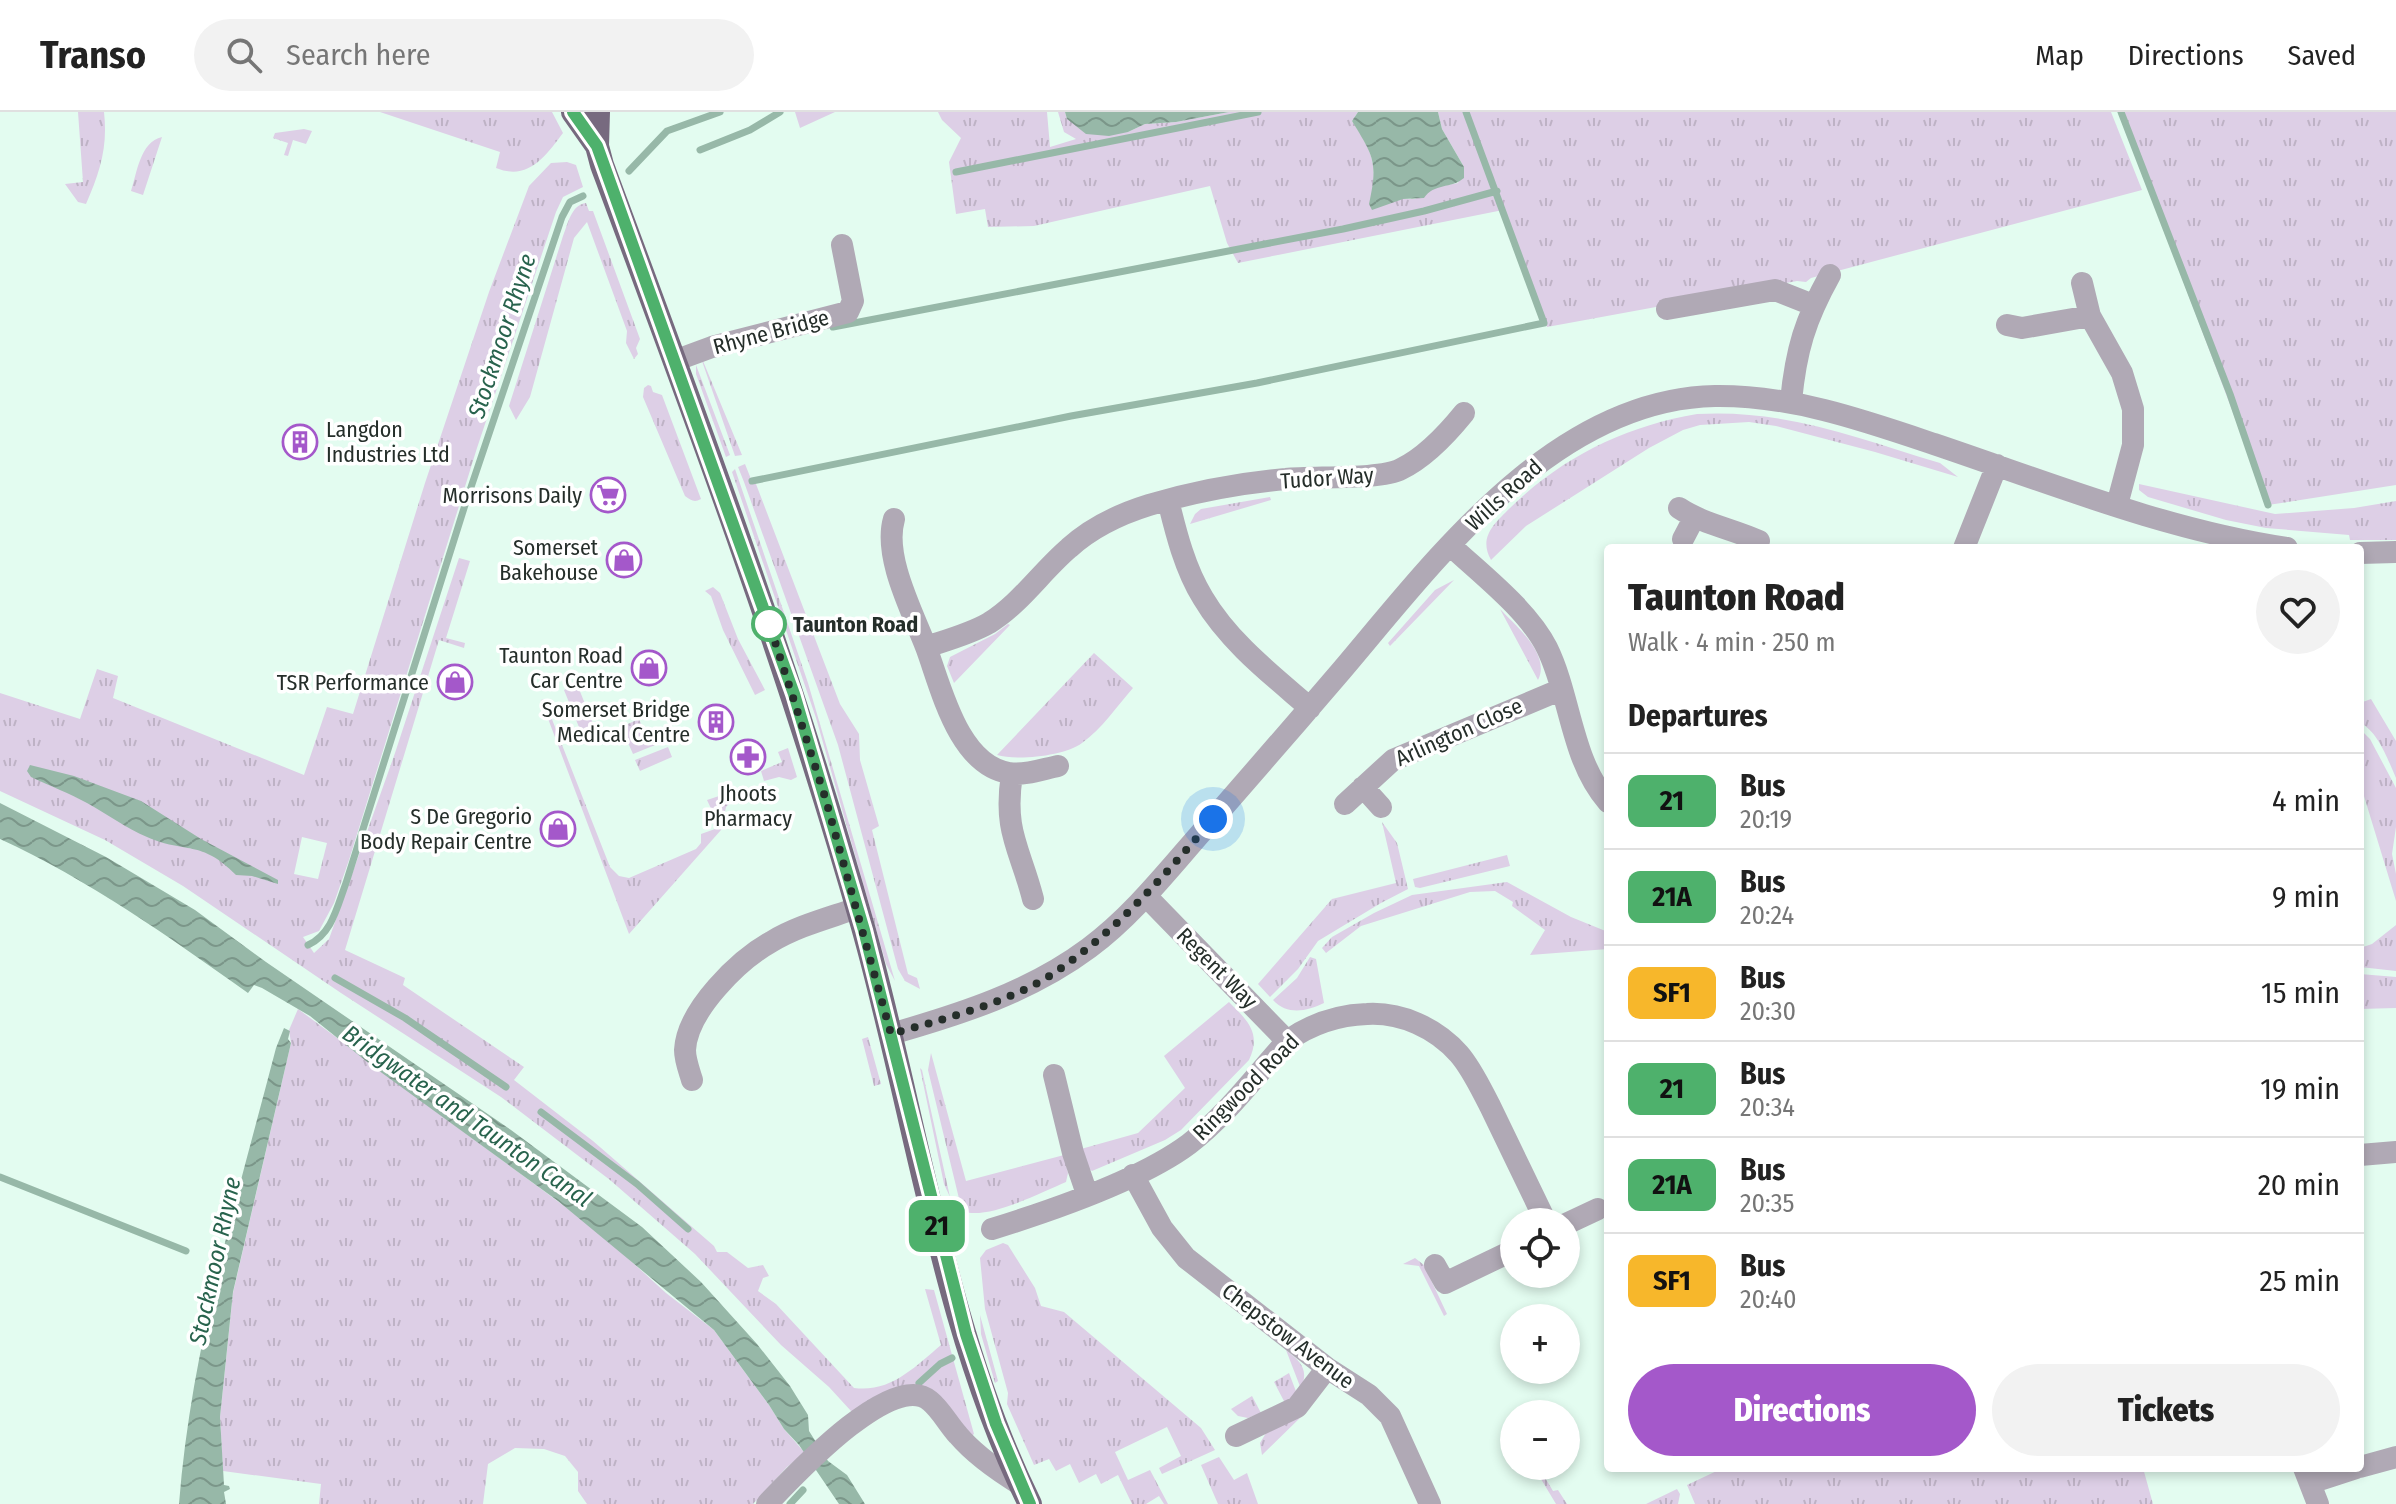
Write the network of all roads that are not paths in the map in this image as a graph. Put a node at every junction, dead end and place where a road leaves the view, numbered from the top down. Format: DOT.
graph roads {
  1 [pos="573,112"];
  2 [pos="598,112"];
  3 [pos="600,155"];
  4 [pos="842,245"];
  5 [pos="1830,275"];
  6 [pos="2082,283"];
  7 [pos="1813,305"];
  8 [pos="1667,309"];
  9 [pos="2090,316"];
  10 [pos="2015,333"];
  11 [pos="674,361"];
  12 [pos="1791,401"];
  13 [pos="1464,413"];
  14 [pos="1997,465"];
  15 [pos="1168,500"];
  16 [pos="2117,505"];
  17 [pos="1773,523"];
  18 [pos="886,531"];
  19 [pos="1683,539"];
  20 [pos="1756,544"];
  21 [pos="1759,544"];
  22 [pos="1966,544"];
  23 [pos="2265,544"];
  24 [pos="1451,546"];
  25 [pos="2396,552"];
  26 [pos="2364,553"];
  27 [pos="926,647"];
  28 [pos="1562,689"];
  29 [pos="1310,708"];
  30 [pos="1058,766"];
  31 [pos="1012,774"];
  32 [pos="1363,787"];
  33 [pos="1604,797"];
  34 [pos="1345,804"];
  35 [pos="1381,807"];
  36 [pos="1036,884"];
  37 [pos="1146,896"];
  38 [pos="857,908"];
  39 [pos="891,1034"];
  40 [pos="1287,1041"];
  41 [pos="1054,1075"];
  42 [pos="692,1080"];
  43 [pos="2396,1152"];
  44 [pos="2364,1155"];
  45 [pos="1133,1175"];
  46 [pos="1087,1194"];
  47 [pos="1539,1208"];
  48 [pos="1598,1209"];
  49 [pos="1580,1217"];
  50 [pos="992,1229"];
  51 [pos="1500,1257"];
  52 [pos="1435,1265"];
  53 [pos="1327,1368"];
  54 [pos="1236,1436"];
  55 [pos="2396,1457"];
  56 [pos="2364,1466"];
  57 [pos="2347,1472"];
  58 [pos="2310,1485"];
  59 [pos="1025,1494"];
  60 [pos="767,1504"];
  61 [pos="1430,1504"];
  1 -- 3 [label="main road"];
  2 -- 3 [label="main road"];
  3 -- 11 [label="main road"];
  4 -- 11 [label="street, Rhyne Bridge"];
  5 -- 7 [label="street"];
  6 -- 9 [label="street"];
  7 -- 8 [label="street"];
  7 -- 12 [label="street"];
  9 -- 10 [label="street"];
  9 -- 16 [label="street"];
  11 -- 38 [label="main road"];
  12 -- 14 [label="street, Wills Road"];
  12 -- 24 [label="street, Wills Road"];
  13 -- 15 [label="street, Tudor Way"];
  14 -- 16 [label="street, Wills Road"];
  14 -- 22 [label="street"];
  15 -- 27 [label="street, Tudor Way"];
  15 -- 29 [label="street"];
  16 -- 23 [label="street, Wills Road"];
  17 -- 21 [label="street"];
  18 -- 27 [label="street"];
  19 -- 20 [label="street"];
  24 -- 28 [label="street"];
  24 -- 29 [label="street, Wills Road"];
  25 -- 26 [label="street"];
  27 -- 31 [label="street"];
  28 -- 32 [label="street, Arlington Close"];
  28 -- 33 [label="street"];
  29 -- 37 [label="street, Wills Road"];
  30 -- 31 [label="street"];
  31 -- 36 [label="street"];
  32 -- 34 [label="street, Arlington Close"];
  32 -- 35 [label="street"];
  37 -- 39 [label="street, Wills Road"];
  37 -- 40 [label="street, Regent Way"];
  38 -- 39 [label="main road"];
  38 -- 42 [label="street"];
  39 -- 59 [label="main road"];
  40 -- 45 [label="street, Ringwood Road"];
  40 -- 47 [label="street, Ringwood Road"];
  41 -- 46 [label="street"];
  43 -- 44 [label="street"];
  45 -- 46 [label="street, Ringwood Road"];
  45 -- 53 [label="street, Chepstow Avenue"];
  46 -- 50 [label="street, Ringwood Road"];
  48 -- 49 [label="street"];
  51 -- 52 [label="street"];
  53 -- 54 [label="street"];
  53 -- 61 [label="street, Chepstow Avenue"];
  55 -- 56 [label="street"];
  57 -- 58 [label="street"];
  59 -- 60 [label="street"];
}
